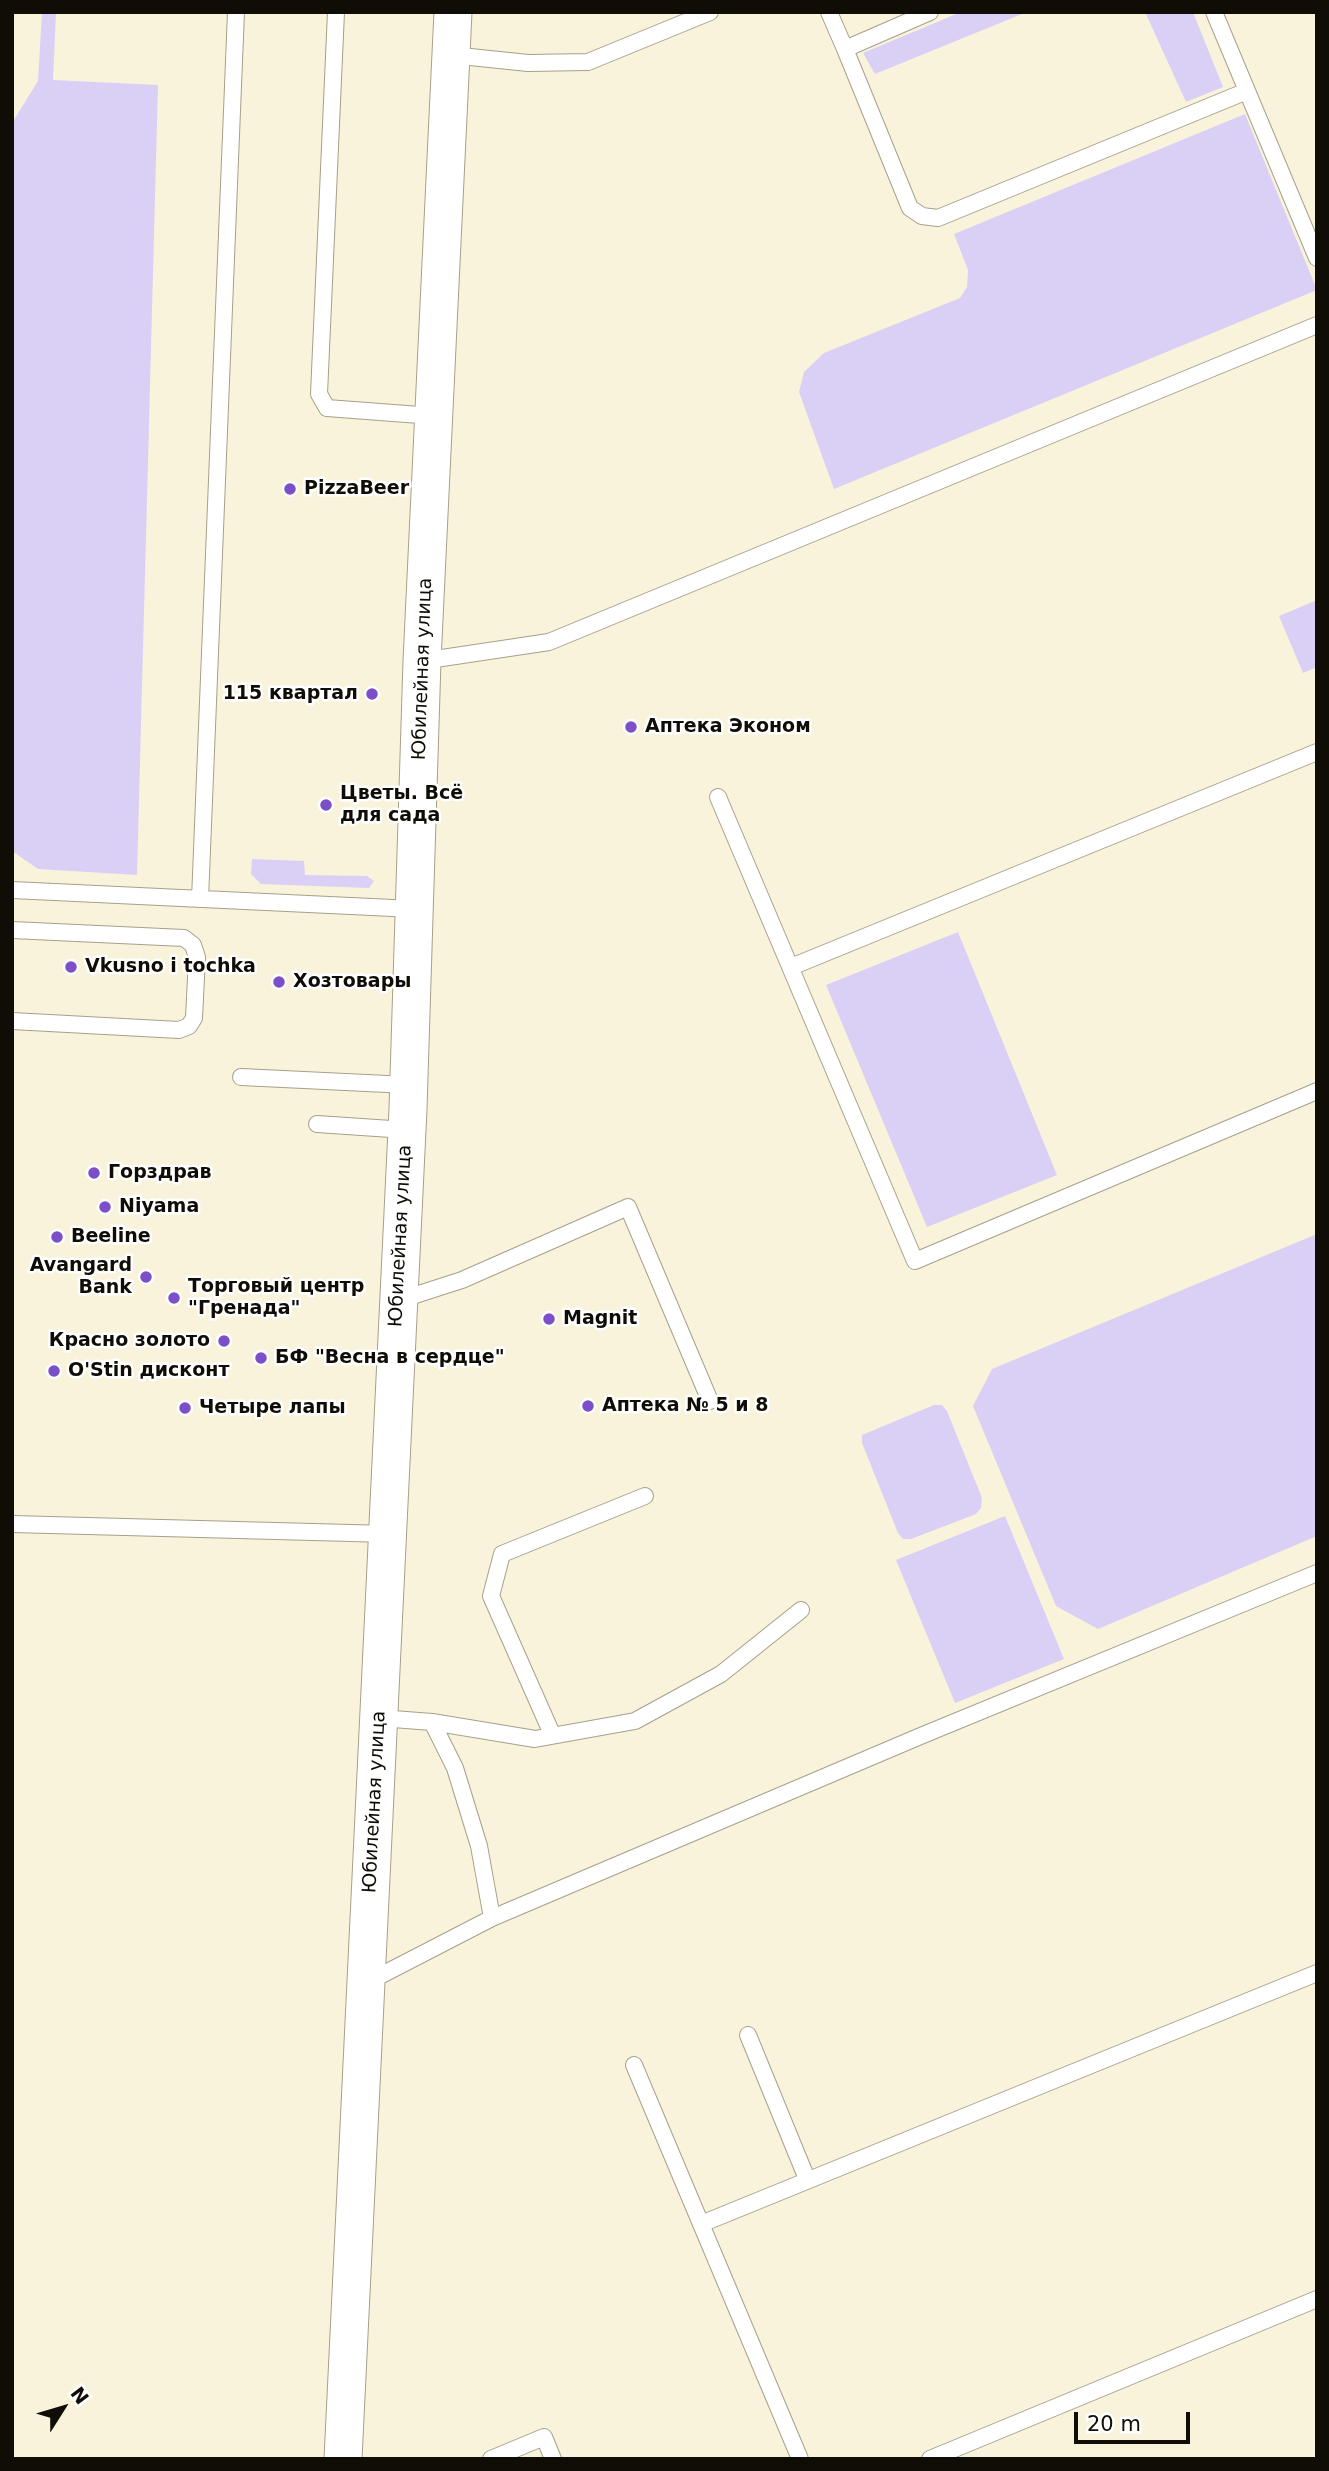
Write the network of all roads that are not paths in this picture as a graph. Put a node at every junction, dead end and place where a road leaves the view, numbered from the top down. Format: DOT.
graph roads {
  1 [pos="236,12"];
  2 [pos="335,12"];
  3 [pos="453,12"];
  4 [pos="710,12"];
  5 [pos="830,12"];
  6 [pos="930,12"];
  7 [pos="1214,12"];
  8 [pos="845,49"];
  9 [pos="451,55"];
  10 [pos="1247,91"];
  11 [pos="1317,258"];
  12 [pos="1317,325"];
  13 [pos="433,416"];
  14 [pos="422,661"];
  15 [pos="1317,752"];
  16 [pos="718,797"];
  17 [pos="12,890"];
  18 [pos="200,899"];
  19 [pos="414,909"];
  20 [pos="12,930"];
  21 [pos="791,967"];
  22 [pos="12,1021"];
  23 [pos="241,1077"];
  24 [pos="408,1085"];
  25 [pos="1317,1091"];
  26 [pos="317,1124"];
  27 [pos="406,1129"];
  28 [pos="397,1300"];
  29 [pos="710,1401"];
  30 [pos="645,1496"];
  31 [pos="12,1524"];
  32 [pos="388,1534"];
  33 [pos="1317,1573"];
  34 [pos="801,1610"];
  35 [pos="380,1718"];
  36 [pos="432,1722"];
  37 [pos="552,1734"];
  38 [pos="492,1918"];
  39 [pos="1317,1973"];
  40 [pos="366,1983"];
  41 [pos="748,2035"];
  42 [pos="634,2065"];
  43 [pos="807,2179"];
  44 [pos="701,2224"];
  45 [pos="1317,2299"];
  46 [pos="343,2459"];
  47 [pos="491,2459"];
  48 [pos="553,2459"];
  49 [pos="800,2459"];
  50 [pos="930,2459"];
  1 -- 18 [label="lane"];
  2 -- 13 [label="lane"];
  3 -- 9 [label="street, Юбилейная улица"];
  4 -- 9 [label="lane"];
  5 -- 8 [label="lane"];
  6 -- 8 [label="lane"];
  7 -- 10 [label="lane"];
  8 -- 10 [label="lane"];
  9 -- 13 [label="street, Юбилейная улица"];
  10 -- 11 [label="lane"];
  12 -- 14 [label="lane"];
  13 -- 14 [label="street, Юбилейная улица"];
  14 -- 19 [label="street, Юбилейная улица"];
  15 -- 21 [label="lane"];
  16 -- 21 [label="lane"];
  17 -- 18 [label="lane"];
  18 -- 19 [label="lane"];
  19 -- 24 [label="street, Юбилейная улица"];
  20 -- 22 [label="lane"];
  21 -- 25 [label="lane"];
  23 -- 24 [label="lane"];
  24 -- 27 [label="street, Юбилейная улица"];
  26 -- 27 [label="lane"];
  27 -- 28 [label="street, Юбилейная улица"];
  28 -- 29 [label="lane"];
  28 -- 32 [label="street, Юбилейная улица"];
  30 -- 37 [label="lane"];
  31 -- 32 [label="lane"];
  32 -- 35 [label="street, Юбилейная улица"];
  33 -- 38 [label="lane"];
  34 -- 37 [label="lane"];
  35 -- 36 [label="lane"];
  35 -- 40 [label="street, Юбилейная улица"];
  36 -- 37 [label="lane"];
  36 -- 38 [label="lane"];
  38 -- 40 [label="lane"];
  39 -- 43 [label="lane"];
  40 -- 46 [label="street, Юбилейная улица"];
  41 -- 43 [label="lane"];
  42 -- 44 [label="lane"];
  43 -- 44 [label="lane"];
  44 -- 49 [label="lane"];
  45 -- 50 [label="lane"];
  47 -- 48 [label="lane"];
}
